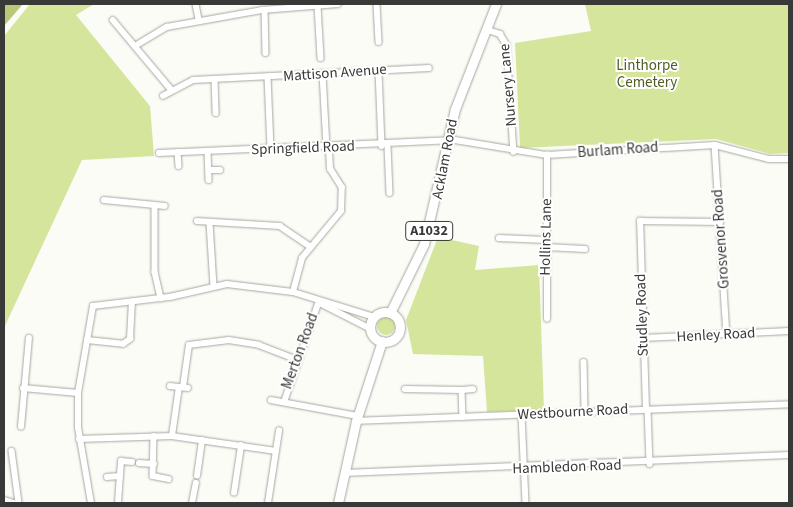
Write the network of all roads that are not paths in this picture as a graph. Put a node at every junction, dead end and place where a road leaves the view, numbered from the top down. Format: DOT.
graph roads {
  1 [pos="196,4"];
  2 [pos="338,4"];
  3 [pos="377,4"];
  4 [pos="496,4"];
  5 [pos="320,5"];
  6 [pos="265,10"];
  7 [pos="113,20"];
  8 [pos="199,20"];
  9 [pos="488,30"];
  10 [pos="379,42"];
  11 [pos="135,46"];
  12 [pos="266,53"];
  13 [pos="321,58"];
  14 [pos="428,68"];
  15 [pos="379,70"];
  16 [pos="323,74"];
  17 [pos="268,78"];
  18 [pos="215,80"];
  19 [pos="171,89"];
  20 [pos="163,96"];
  21 [pos="216,113"];
  22 [pos="447,142"];
  23 [pos="714,145"];
  24 [pos="385,146"];
  25 [pos="328,147"];
  26 [pos="271,149"];
  27 [pos="208,151"];
  28 [pos="178,152"];
  29 [pos="514,152"];
  30 [pos="159,153"];
  31 [pos="547,155"];
  32 [pos="789,159"];
  33 [pos="179,166"];
  34 [pos="209,170"];
  35 [pos="220,170"];
  36 [pos="209,180"];
  37 [pos="390,193"];
  38 [pos="104,200"];
  39 [pos="165,206"];
  40 [pos="155,207"];
  41 [pos="197,221"];
  42 [pos="720,222"];
  43 [pos="210,223"];
  44 [pos="499,238"];
  45 [pos="546,240"];
  46 [pos="311,247"];
  47 [pos="546,247"];
  48 [pos="585,249"];
  49 [pos="214,286"];
  50 [pos="294,292"];
  51 [pos="161,298"];
  52 [pos="319,301"];
  53 [pos="132,302"];
  54 [pos="390,313"];
  55 [pos="375,317"];
  56 [pos="546,318"];
  57 [pos="371,329"];
  58 [pos="789,331"];
  59 [pos="728,334"];
  60 [pos="29,338"];
  61 [pos="643,338"];
  62 [pos="87,340"];
  63 [pos="382,341"];
  64 [pos="296,359"];
  65 [pos="584,362"];
  66 [pos="170,386"];
  67 [pos="183,387"];
  68 [pos="23,388"];
  69 [pos="405,389"];
  70 [pos="473,389"];
  71 [pos="462,390"];
  72 [pos="78,393"];
  73 [pos="270,400"];
  74 [pos="284,402"];
  75 [pos="789,404"];
  76 [pos="647,409"];
  77 [pos="585,411"];
  78 [pos="522,415"];
  79 [pos="357,418"];
  80 [pos="463,418"];
  81 [pos="21,427"];
  82 [pos="279,431"];
  83 [pos="154,436"];
  84 [pos="172,436"];
  85 [pos="79,440"];
  86 [pos="202,440"];
  87 [pos="241,446"];
  88 [pos="12,451"];
  89 [pos="276,451"];
  90 [pos="789,455"];
  91 [pos="154,464"];
  92 [pos="650,464"];
  93 [pos="525,468"];
  94 [pos="344,473"];
  95 [pos="120,476"];
  96 [pos="197,476"];
  97 [pos="107,477"];
  98 [pos="168,479"];
  99 [pos="196,482"];
  100 [pos="234,493"];
  101 [pos="4,500"];
  102 [pos="14,503"];
  103 [pos="19,503"];
  104 [pos="91,503"];
  105 [pos="118,503"];
  106 [pos="192,503"];
  107 [pos="268,503"];
  108 [pos="338,503"];
  109 [pos="526,503"];
  1 -- 8 [label="street"];
  2 -- 5 [label="street"];
  3 -- 10 [label="street"];
  4 -- 9 [label="main road, Acklam Road / A1032"];
  5 -- 6 [label="street"];
  5 -- 13 [label="street"];
  6 -- 8 [label="street"];
  6 -- 12 [label="street"];
  7 -- 11 [label="street"];
  8 -- 11 [label="street"];
  9 -- 22 [label="main road, Acklam Road / A1032"];
  9 -- 29 [label="street, Nursery Lane"];
  11 -- 19 [label="street"];
  14 -- 15 [label="street, Mattison Avenue"];
  15 -- 16 [label="street, Mattison Avenue"];
  15 -- 24 [label="street"];
  16 -- 17 [label="street, Mattison Avenue"];
  16 -- 25 [label="street"];
  17 -- 18 [label="street, Mattison Avenue"];
  17 -- 26 [label="street"];
  18 -- 19 [label="street, Mattison Avenue"];
  18 -- 21 [label="street"];
  19 -- 20 [label="street"];
  22 -- 24 [label="street, Springfield Road"];
  22 -- 29 [label="street, Burlam Road"];
  22 -- 54 [label="main road, Acklam Road / A1032"];
  23 -- 31 [label="street, Burlam Road"];
  23 -- 32 [label="street, Burlam Road"];
  23 -- 42 [label="street, Grosvenor Road"];
  24 -- 25 [label="street, Springfield Road"];
  24 -- 37 [label="street"];
  25 -- 26 [label="street, Springfield Road"];
  25 -- 46 [label="street"];
  26 -- 27 [label="street, Springfield Road"];
  27 -- 28 [label="street, Springfield Road"];
  27 -- 34 [label="street"];
  28 -- 30 [label="street, Springfield Road"];
  28 -- 33 [label="street"];
  29 -- 31 [label="street, Burlam Road"];
  31 -- 45 [label="street, Hollins Lane"];
  34 -- 35 [label="street"];
  34 -- 36 [label="street"];
  38 -- 40 [label="street"];
  39 -- 40 [label="street"];
  40 -- 51 [label="street"];
  41 -- 43 [label="street"];
  42 -- 59 [label="street, Grosvenor Road"];
  42 -- 61 [label="street, Studley Road"];
  43 -- 46 [label="street"];
  43 -- 49 [label="street"];
  44 -- 45 [label="street"];
  45 -- 47 [label="street, Hollins Lane"];
  46 -- 50 [label="street"];
  47 -- 48 [label="street"];
  47 -- 56 [label="street, Hollins Lane"];
  49 -- 50 [label="street"];
  49 -- 51 [label="street"];
  50 -- 52 [label="street"];
  51 -- 53 [label="street"];
  52 -- 55 [label="street"];
  52 -- 57 [label="street"];
  52 -- 64 [label="street, Merton Road"];
  53 -- 62 [label="street"];
  53 -- 62 [label="street"];
  54 -- 55 [label="main road"];
  54 -- 63 [label="main road"];
  55 -- 57 [label="main road"];
  57 -- 63 [label="main road"];
  58 -- 59 [label="street, Henley Road"];
  59 -- 61 [label="street, Henley Road"];
  60 -- 68 [label="street"];
  61 -- 76 [label="street, Studley Road"];
  62 -- 72 [label="street"];
  63 -- 79 [label="main road"];
  64 -- 67 [label="street"];
  64 -- 74 [label="street, Merton Road"];
  65 -- 77 [label="street"];
  66 -- 67 [label="street"];
  67 -- 84 [label="street"];
  68 -- 72 [label="street"];
  68 -- 81 [label="street"];
  69 -- 71 [label="street"];
  70 -- 71 [label="street"];
  71 -- 80 [label="street"];
  72 -- 85 [label="street"];
  73 -- 74 [label="street, Westbourne Road"];
  74 -- 79 [label="street, Westbourne Road"];
  75 -- 76 [label="street, Westbourne Road"];
  76 -- 77 [label="street, Westbourne Road"];
  76 -- 92 [label="street, Studley Road"];
  77 -- 78 [label="street, Westbourne Road"];
  78 -- 80 [label="street, Westbourne Road"];
  78 -- 93 [label="street"];
  79 -- 80 [label="street, Westbourne Road"];
  79 -- 94 [label="main road"];
  82 -- 89 [label="street"];
  83 -- 84 [label="street"];
  83 -- 85 [label="street"];
  83 -- 91 [label="street"];
  84 -- 86 [label="street"];
  85 -- 104 [label="street"];
  86 -- 87 [label="street"];
  86 -- 96 [label="street"];
  87 -- 89 [label="street"];
  87 -- 100 [label="street"];
  88 -- 103 [label="street"];
  89 -- 107 [label="street"];
  90 -- 92 [label="street, Hambledon Road"];
  91 -- 95 [label="street"];
  91 -- 98 [label="street"];
  92 -- 93 [label="street, Hambledon Road"];
  93 -- 94 [label="street, Hambledon Road"];
  93 -- 109 [label="street"];
  94 -- 108 [label="main road"];
  95 -- 97 [label="street"];
  95 -- 105 [label="street"];
  99 -- 106 [label="street"];
  101 -- 102 [label="street"];
}
